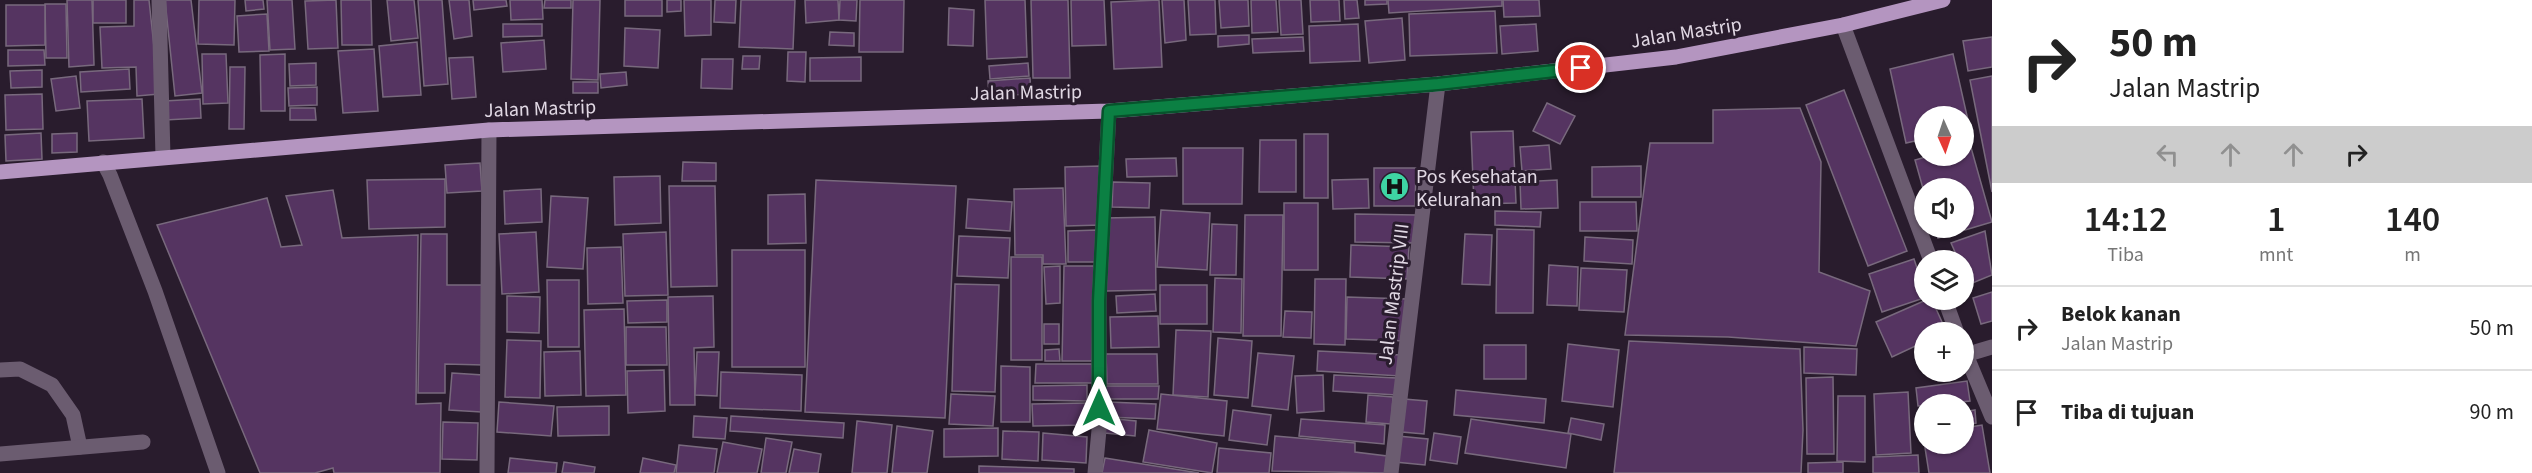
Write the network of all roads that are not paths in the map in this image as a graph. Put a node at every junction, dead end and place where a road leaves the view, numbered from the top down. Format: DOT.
graph roads {
  1 [pos="159,0"];
  2 [pos="1943,0"];
  3 [pos="1844,25"];
  4 [pos="1438,84"];
  5 [pos="1109,111"];
  6 [pos="489,130"];
  7 [pos="163,157"];
  8 [pos="103,162"];
  9 [pos="0,172"];
  10 [pos="1927,250"];
  11 [pos="1992,347"];
  12 [pos="1974,350"];
  13 [pos="0,370"];
  14 [pos="1974,375"];
  15 [pos="1992,417"];
  16 [pos="143,442"];
  17 [pos="80,447"];
  18 [pos="0,454"];
  19 [pos="218,473"];
  20 [pos="487,473"];
  21 [pos="1095,473"];
  22 [pos="1391,473"];
  1 -- 7 [label="street"];
  2 -- 3 [label="main road, Jalan Mastrip"];
  3 -- 4 [label="main road, Jalan Mastrip"];
  3 -- 10 [label="street"];
  4 -- 5 [label="main road, Jalan Mastrip"];
  4 -- 22 [label="street, Jalan Mastrip VIII"];
  5 -- 6 [label="main road, Jalan Mastrip"];
  5 -- 21 [label="street"];
  6 -- 7 [label="main road, Jalan Mastrip"];
  6 -- 20 [label="street"];
  7 -- 8 [label="main road, Jalan Mastrip"];
  8 -- 9 [label="main road, Jalan Mastrip"];
  8 -- 19 [label="street"];
  11 -- 12 [label="street"];
  13 -- 17 [label="street"];
  14 -- 15 [label="street"];
  16 -- 17 [label="street"];
  17 -- 18 [label="street"];
}
